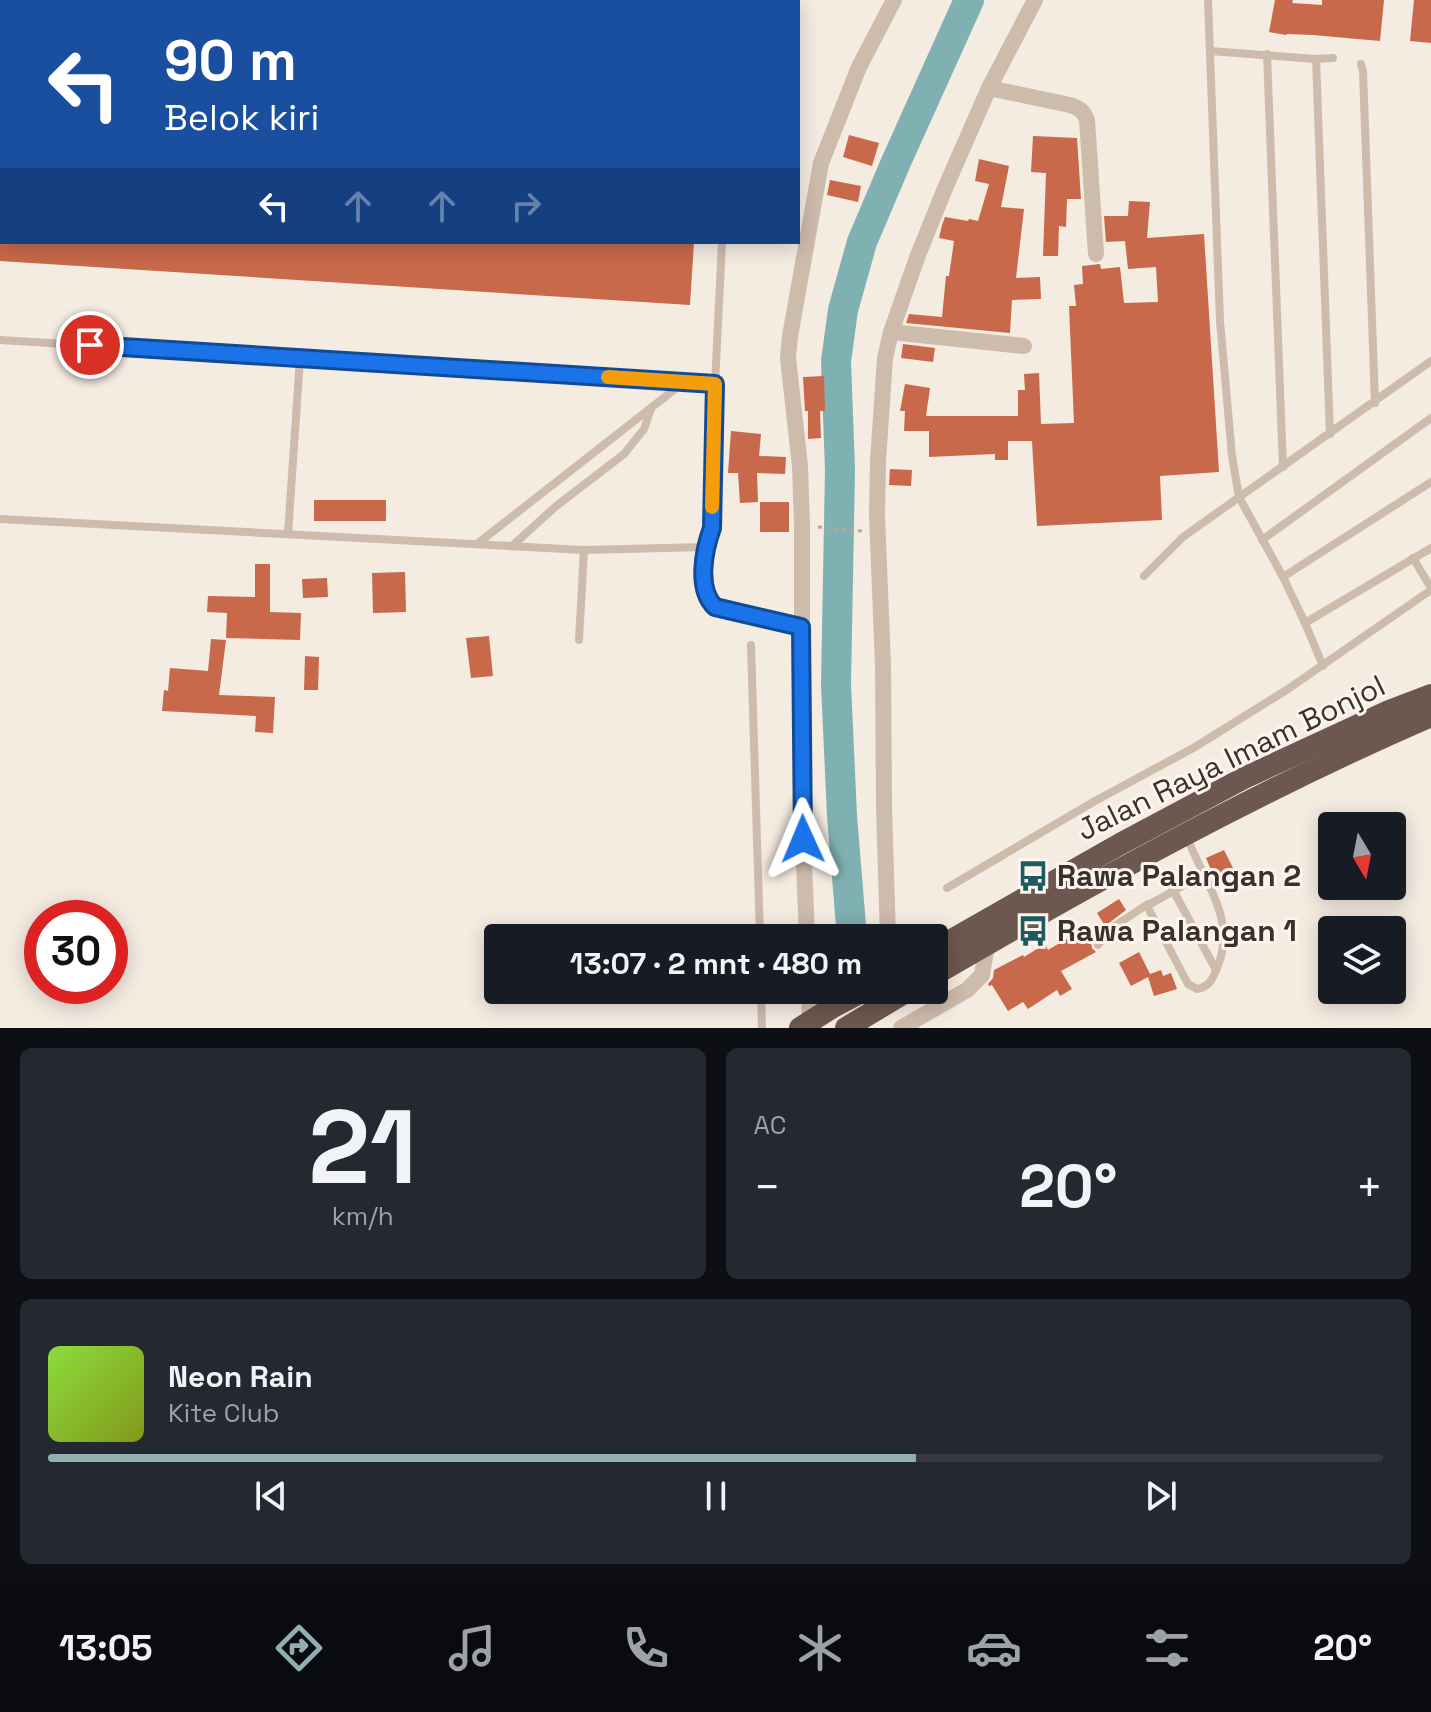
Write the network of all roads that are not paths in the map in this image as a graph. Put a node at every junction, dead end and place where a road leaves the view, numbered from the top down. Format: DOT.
graph roads {
  1 [pos="894,0"];
  2 [pos="1035,0"];
  3 [pos="1208,0"];
  4 [pos="1210,51"];
  5 [pos="1267,54"];
  6 [pos="1333,58"];
  7 [pos="1316,59"];
  8 [pos="1361,64"];
  9 [pos="989,88"];
  10 [pos="722,244"];
  11 [pos="1096,254"];
  12 [pos="891,332"];
  13 [pos="0,340"];
  14 [pos="1024,346"];
  15 [pos="300,358"];
  16 [pos="1431,361"];
  17 [pos="684,382"];
  18 [pos="715,384"];
  19 [pos="1375,403"];
  20 [pos="651,408"];
  21 [pos="1431,418"];
  22 [pos="1330,434"];
  23 [pos="1283,467"];
  24 [pos="1431,482"];
  25 [pos="1239,497"];
  26 [pos="0,519"];
  27 [pos="288,534"];
  28 [pos="1262,540"];
  29 [pos="477,544"];
  30 [pos="512,546"];
  31 [pos="705,547"];
  32 [pos="1431,548"];
  33 [pos="584,550"];
  34 [pos="1413,558"];
  35 [pos="1144,576"];
  36 [pos="1283,577"];
  37 [pos="1431,589"];
  38 [pos="1305,623"];
  39 [pos="801,627"];
  40 [pos="579,640"];
  41 [pos="751,645"];
  42 [pos="1323,666"];
  43 [pos="1431,695"];
  44 [pos="1431,716"];
  45 [pos="1186,835"];
  46 [pos="1203,874"];
  47 [pos="947,888"];
  48 [pos="1173,890"];
  49 [pos="1149,903"];
  50 [pos="760,924"];
  51 [pos="806,924"];
  52 [pos="888,924"];
  53 [pos="948,942"];
  54 [pos="987,944"];
  55 [pos="1098,945"];
  56 [pos="948,967"];
  57 [pos="1216,970"];
  58 [pos="761,1004"];
  59 [pos="807,1004"];
  60 [pos="839,1004"];
  61 [pos="884,1004"];
  62 [pos="805,1025"];
  63 [pos="762,1028"];
  64 [pos="846,1028"];
  65 [pos="901,1028"];
  1 -- 39 [label="street"];
  2 -- 9 [label="street"];
  3 -- 4 [label="lane"];
  4 -- 5 [label="lane"];
  4 -- 25 [label="lane"];
  5 -- 7 [label="lane"];
  5 -- 23 [label="lane"];
  6 -- 7 [label="lane"];
  7 -- 22 [label="lane"];
  8 -- 19 [label="lane"];
  9 -- 11 [label="street"];
  9 -- 12 [label="street"];
  10 -- 18 [label="lane"];
  12 -- 14 [label="street"];
  12 -- 52 [label="street"];
  13 -- 15 [label="lane"];
  15 -- 17 [label="lane"];
  15 -- 27 [label="lane"];
  16 -- 19 [label="lane"];
  17 -- 18 [label="lane"];
  17 -- 20 [label="lane"];
  18 -- 31 [label="lane"];
  19 -- 22 [label="lane"];
  20 -- 29 [label="lane"];
  20 -- 30 [label="lane"];
  21 -- 28 [label="lane"];
  22 -- 23 [label="lane"];
  23 -- 25 [label="lane"];
  24 -- 36 [label="lane"];
  25 -- 28 [label="lane"];
  25 -- 35 [label="lane"];
  26 -- 27 [label="lane"];
  27 -- 29 [label="lane"];
  28 -- 36 [label="lane"];
  29 -- 30 [label="lane"];
  30 -- 33 [label="lane"];
  31 -- 33 [label="lane"];
  31 -- 39 [label="lane"];
  32 -- 34 [label="lane"];
  33 -- 40 [label="lane"];
  34 -- 37 [label="lane"];
  34 -- 38 [label="lane"];
  36 -- 38 [label="lane"];
  37 -- 42 [label="lane"];
  38 -- 42 [label="lane"];
  39 -- 51 [label="street"];
  41 -- 50 [label="lane"];
  42 -- 47 [label="lane"];
  43 -- 53 [label="highway, Jalan Raya Imam Bonjol"];
  44 -- 45 [label="highway, Jalan Raya Imam Bonjol"];
  45 -- 46 [label="lane"];
  45 -- 54 [label="highway, Jalan Raya Imam Bonjol"];
  46 -- 48 [label="lane"];
  46 -- 57 [label="lane"];
  48 -- 49 [label="lane"];
  48 -- 57 [label="lane"];
  49 -- 55 [label="lane"];
  49 -- 57 [label="lane"];
  54 -- 56 [label="highway, Jalan Raya Imam Bonjol"];
  54 -- 65 [label="street"];
  58 -- 63 [label="lane"];
  59 -- 62 [label="street"];
  60 -- 62 [label="highway"];
  61 -- 64 [label="highway"];
}
